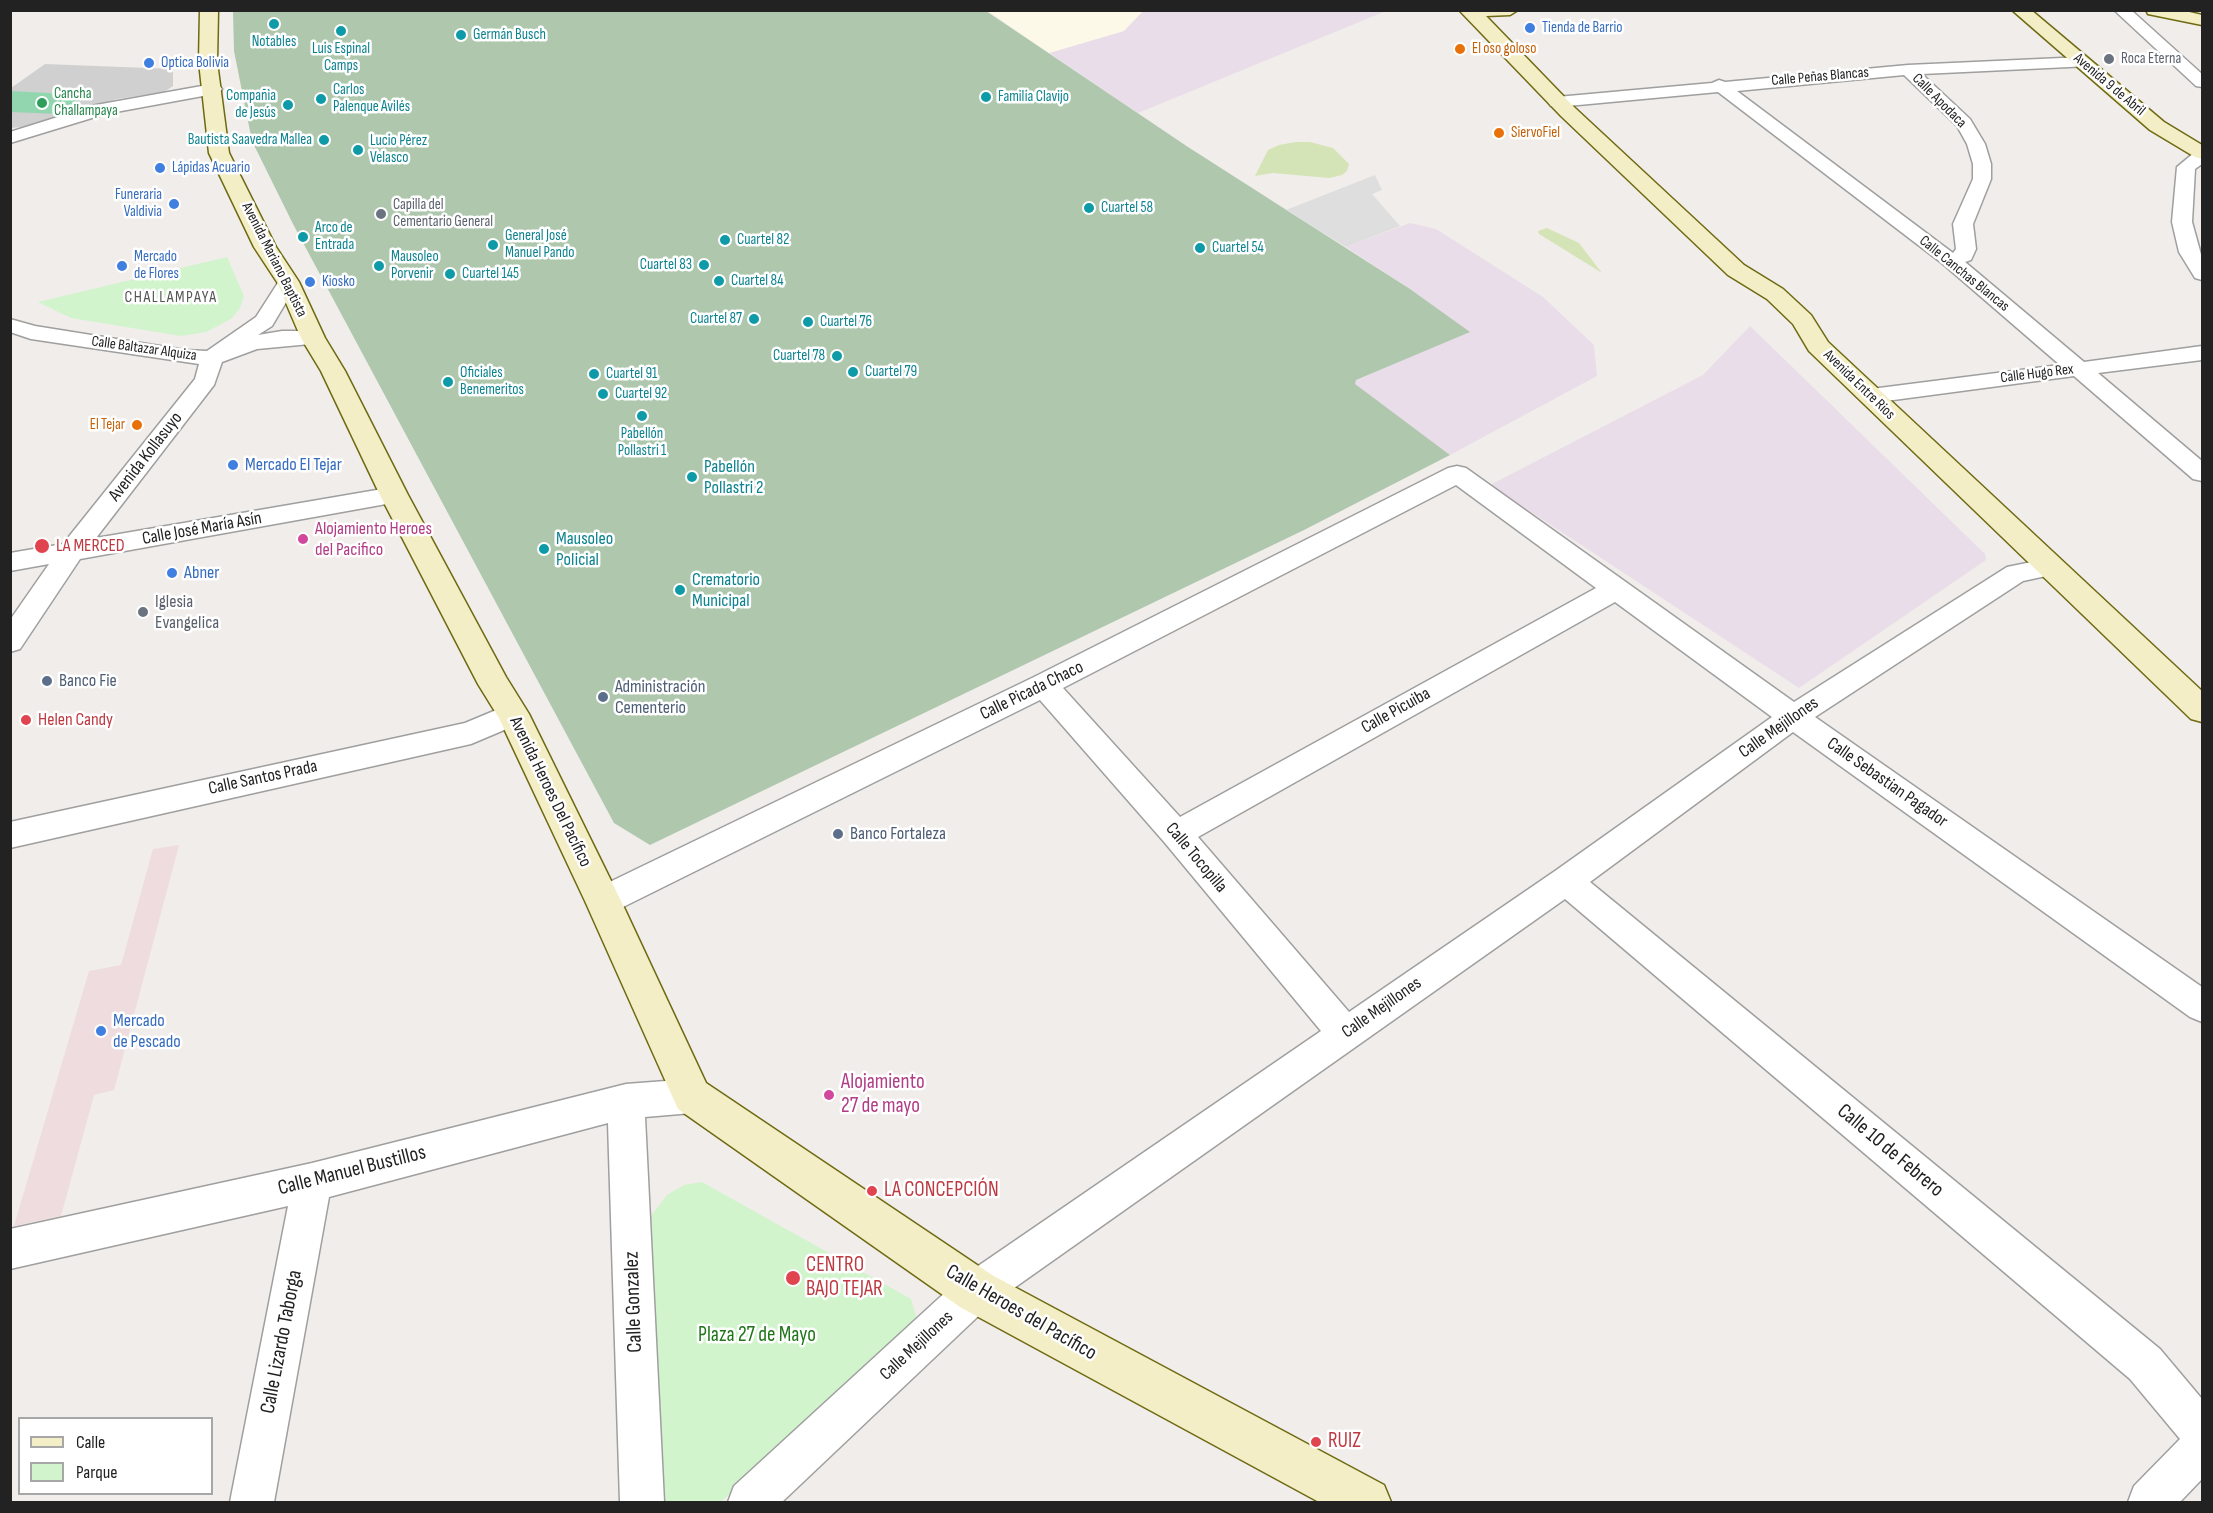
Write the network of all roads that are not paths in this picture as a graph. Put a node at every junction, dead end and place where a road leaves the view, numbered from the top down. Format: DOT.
graph roads {
  1 [pos="209,10"];
  2 [pos="1510,10"];
  3 [pos="2020,10"];
  4 [pos="2121,10"];
  5 [pos="2154,10"];
  6 [pos="1470,11"];
  7 [pos="2202,20"];
  8 [pos="2084,62"];
  9 [pos="1908,70"];
  10 [pos="2202,82"];
  11 [pos="1719,85"];
  12 [pos="213,89"];
  13 [pos="1557,102"];
  14 [pos="10,138"];
  15 [pos="2202,154"];
  16 [pos="1950,260"];
  17 [pos="2202,274"];
  18 [pos="288,282"];
  19 [pos="10,325"];
  20 [pos="313,338"];
  21 [pos="2202,353"];
  22 [pos="212,358"];
  23 [pos="2077,369"];
  24 [pos="1871,396"];
  25 [pos="2202,473"];
  26 [pos="1457,474"];
  27 [pos="394,495"];
  28 [pos="71,552"];
  29 [pos="10,562"];
  30 [pos="2051,567"];
  31 [pos="1616,589"];
  32 [pos="10,642"];
  33 [pos="1044,685"];
  34 [pos="2202,710"];
  35 [pos="513,714"];
  36 [pos="1793,717"];
  37 [pos="1176,834"];
  38 [pos="10,835"];
  39 [pos="1566,881"];
  40 [pos="603,901"];
  41 [pos="2202,1006"];
  42 [pos="1345,1034"];
  43 [pos="692,1096"];
  44 [pos="626,1101"];
  45 [pos="312,1182"];
  46 [pos="10,1249"];
  47 [pos="976,1291"];
  48 [pos="2202,1432"];
  49 [pos="2202,1448"];
  50 [pos="252,1503"];
  51 [pos="642,1503"];
  52 [pos="750,1503"];
  53 [pos="1366,1503"];
  54 [pos="2150,1503"];
  1 -- 12 [label="main road, Avenida Mariano Baptista"];
  2 -- 6 [label="main road"];
  3 -- 8 [label="main road, Avenida 9 de Abril"];
  4 -- 10 [label="street"];
  5 -- 7 [label="main road"];
  6 -- 13 [label="main road, Avenida Entre Rios"];
  8 -- 9 [label="street, Calle Peñas Blancas"];
  8 -- 15 [label="main road, Avenida 9 de Abril"];
  9 -- 11 [label="street, Calle Peñas Blancas"];
  9 -- 16 [label="street, Calle Apodaca"];
  11 -- 13 [label="street, Calle Peñas Blancas"];
  11 -- 16 [label="street, Calle Canchas Blancas"];
  12 -- 14 [label="street"];
  12 -- 18 [label="main road, Avenida Mariano Baptista"];
  13 -- 24 [label="main road, Avenida Entre Rios"];
  15 -- 17 [label="street"];
  16 -- 23 [label="street, Calle Canchas Blancas"];
  18 -- 20 [label="main road, Avenida Mariano Baptista"];
  18 -- 22 [label="street"];
  19 -- 22 [label="street, Calle Baltazar Alquiza"];
  20 -- 22 [label="street, Calle Baltazar Alquiza"];
  20 -- 27 [label="main road, Avenida Mariano Baptista"];
  21 -- 23 [label="street, Calle Hugo Rex"];
  22 -- 28 [label="street, Avenida Kollasuyo"];
  23 -- 24 [label="street, Calle Hugo Rex"];
  23 -- 25 [label="street, Calle Canchas Blancas"];
  24 -- 30 [label="main road, Avenida Entre Rios"];
  26 -- 31 [label="street, Calle Sebastian Pagador"];
  26 -- 33 [label="street, Calle Picada Chaco"];
  27 -- 28 [label="street, Calle José María Asín"];
  27 -- 35 [label="main road, Avenida Heroes Del Pacífico"];
  28 -- 29 [label="street, Calle José María Asín"];
  28 -- 32 [label="street, Avenida Kollasuyo"];
  30 -- 34 [label="main road, Avenida Entre Rios"];
  30 -- 36 [label="street, Calle Mejillones"];
  31 -- 36 [label="street, Calle Sebastian Pagador"];
  31 -- 37 [label="street, Calle Picuiba"];
  33 -- 37 [label="street, Calle Tocopilla"];
  33 -- 40 [label="street, Calle Picada Chaco"];
  35 -- 38 [label="street, Calle Santos Prada"];
  35 -- 40 [label="main road, Avenida Heroes Del Pacífico"];
  36 -- 39 [label="street, Calle Mejillones"];
  36 -- 41 [label="street, Calle Sebastian Pagador"];
  37 -- 42 [label="street, Calle Tocopilla"];
  39 -- 42 [label="street, Calle Mejillones"];
  39 -- 48 [label="street, Calle 10 de Febrero"];
  40 -- 43 [label="main road, Avenida Heroes Del Pacífico"];
  42 -- 47 [label="street, Calle Mejillones"];
  43 -- 44 [label="street, Calle Manuel Bustillos"];
  43 -- 47 [label="main road, Calle Heroes del Pacífico"];
  44 -- 45 [label="street, Calle Manuel Bustillos"];
  44 -- 51 [label="street, Calle Gonzalez"];
  45 -- 46 [label="street, Calle Manuel Bustillos"];
  45 -- 50 [label="street, Calle Lizardo Taborga"];
  47 -- 52 [label="street, Calle Mejillones"];
  47 -- 53 [label="main road, Calle Heroes del Pacífico"];
  49 -- 54 [label="street"];
}
